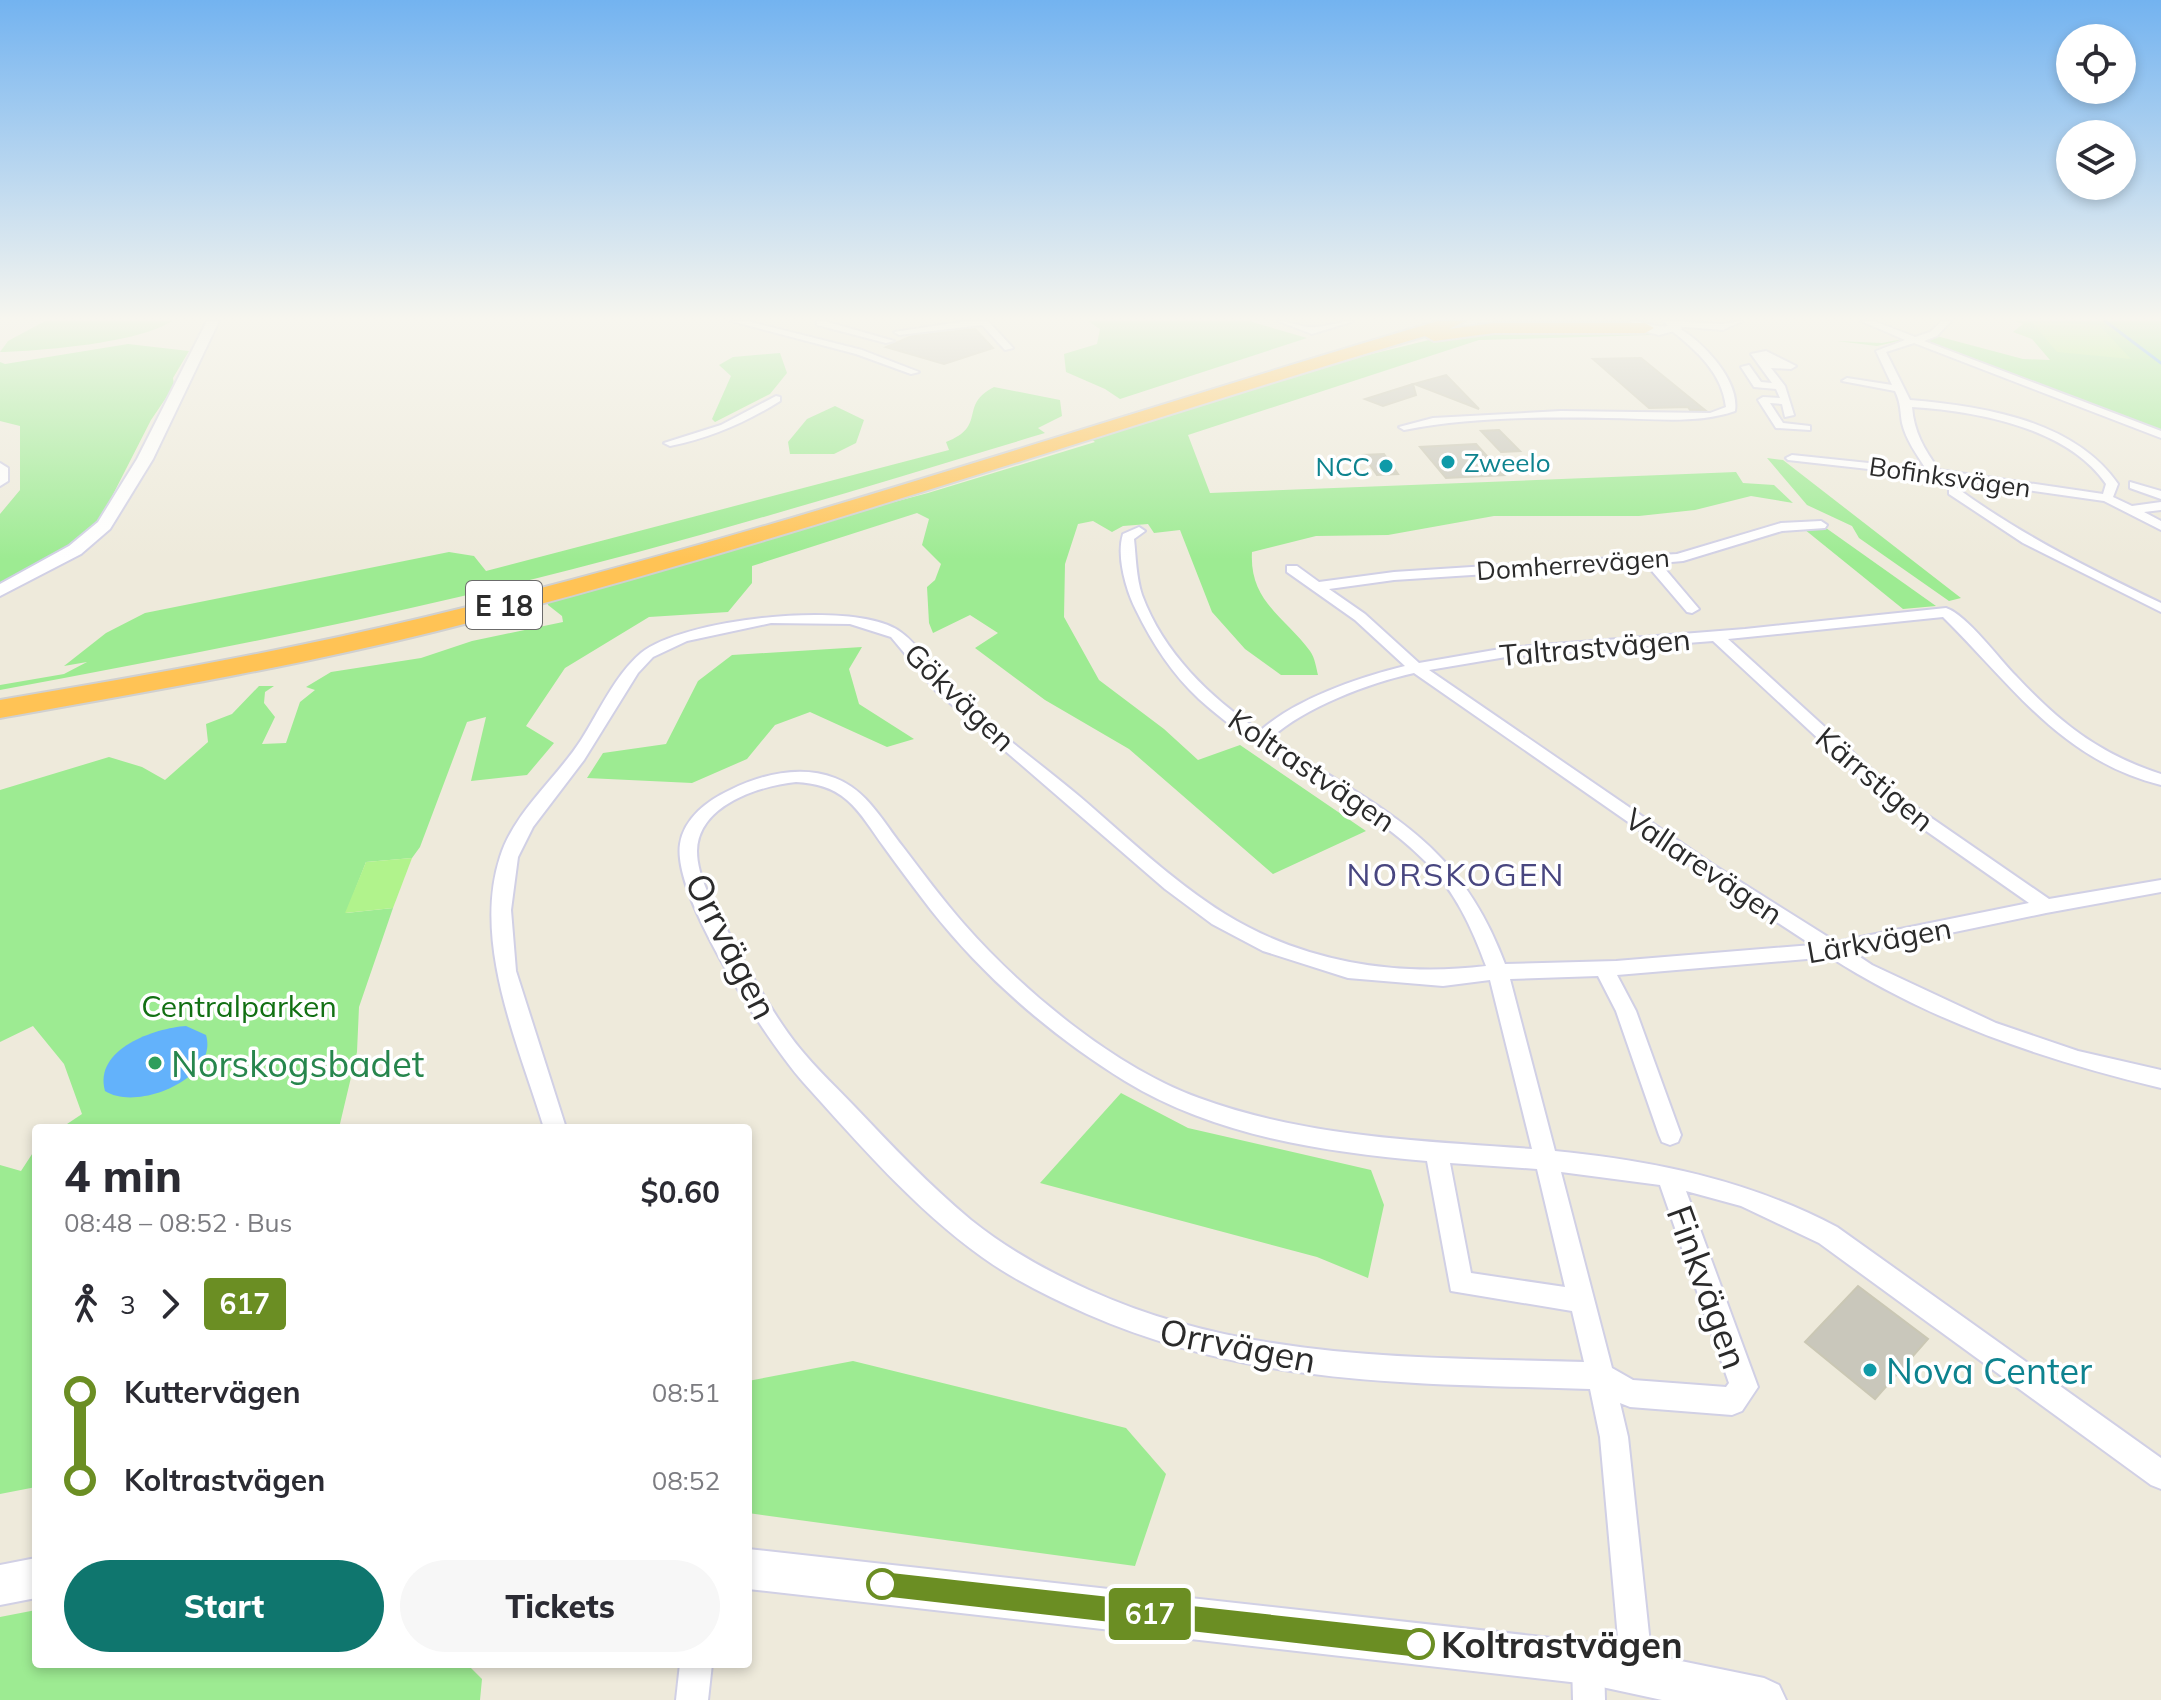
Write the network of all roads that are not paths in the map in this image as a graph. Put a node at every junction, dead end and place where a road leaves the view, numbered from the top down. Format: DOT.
graph roads {
  1 [pos="174,400"];
  2 [pos="774,400"];
  3 [pos="1158,400"];
  4 [pos="1195,400"];
  5 [pos="1730,400"];
  6 [pos="1763,400"];
  7 [pos="1771,400"];
  8 [pos="2069,400"];
  9 [pos="1786,401"];
  10 [pos="1906,403"];
  11 [pos="1789,415"];
  12 [pos="1404,427"];
  13 [pos="1806,428"];
  14 [pos="2161,435"];
  15 [pos="670,443"];
  16 [pos="1792,458"];
  17 [pos="0,468"];
  18 [pos="1934,473"];
  19 [pos="0,481"];
  20 [pos="2134,485"];
  21 [pos="2161,495"];
  22 [pos="2107,498"];
  23 [pos="2161,506"];
  24 [pos="2129,510"];
  25 [pos="1821,525"];
  26 [pos="2161,526"];
  27 [pos="1139,531"];
  28 [pos="1649,559"];
  29 [pos="1292,569"];
  30 [pos="1320,586"];
  31 [pos="0,591"];
  32 [pos="2161,608"];
  33 [pos="1692,609"];
  34 [pos="1716,636"];
  35 [pos="1416,668"];
  36 [pos="0,694"];
  37 [pos="0,709"];
  38 [pos="1261,739"];
  39 [pos="2161,780"];
  40 [pos="2161,886"];
  41 [pos="2046,906"];
  42 [pos="1832,950"];
  43 [pos="1604,969"];
  44 [pos="1498,972"];
  45 [pos="2161,1079"];
  46 [pos="554,1124"];
  47 [pos="1670,1135"];
  48 [pos="1437,1153"];
  49 [pos="1545,1161"];
  50 [pos="1669,1177"];
  51 [pos="1582,1301"];
  52 [pos="1601,1376"];
  53 [pos="2161,1475"];
  54 [pos="752,1570"];
  55 [pos="32,1579"];
  56 [pos="0,1585"];
  57 [pos="696,1668"];
  58 [pos="1637,1672"];
  59 [pos="1588,1682"];
  60 [pos="692,1700"];
  61 [pos="1764,1700"];
  1 -- 31 [label="street"];
  2 -- 15 [label="street"];
  3 -- 36 [label="highway, E 18"];
  4 -- 37 [label="highway, E 18"];
  5 -- 12 [label="street"];
  6 -- 13 [label="street"];
  7 -- 9 [label="street"];
  8 -- 14 [label="street"];
  9 -- 11 [label="street"];
  10 -- 18 [label="street"];
  10 -- 22 [label="street"];
  16 -- 18 [label="street, Bofinksvägen"];
  17 -- 19 [label="street"];
  18 -- 22 [label="street, Bofinksvägen"];
  18 -- 32 [label="street"];
  20 -- 21 [label="street"];
  22 -- 24 [label="street"];
  23 -- 24 [label="street"];
  24 -- 26 [label="street"];
  25 -- 28 [label="street, Domherrevägen"];
  27 -- 38 [label="street, Koltrastvägen"];
  28 -- 30 [label="street, Domherrevägen"];
  28 -- 33 [label="street"];
  29 -- 30 [label="street, Vallarevägen"];
  30 -- 35 [label="street, Vallarevägen"];
  34 -- 35 [label="street, Taltrastvägen"];
  34 -- 39 [label="street, Taltrastvägen"];
  34 -- 41 [label="street, Kärrstigen"];
  35 -- 38 [label="street, Taltrastvägen"];
  35 -- 42 [label="street, Vallarevägen"];
  38 -- 44 [label="street, Koltrastvägen"];
  40 -- 41 [label="street, Lärkvägen"];
  41 -- 42 [label="street, Lärkvägen"];
  42 -- 43 [label="street, Lärkvägen"];
  42 -- 45 [label="street, Vallarevägen"];
  43 -- 44 [label="street, Lärkvägen"];
  43 -- 47 [label="street"];
  44 -- 46 [label="street, Gökvägen"];
  44 -- 49 [label="street, Koltrastvägen"];
  48 -- 49 [label="street, Orrvägen"];
  48 -- 51 [label="street"];
  48 -- 52 [label="street, Orrvägen"];
  49 -- 50 [label="street, Orrvägen"];
  49 -- 51 [label="street, Koltrastvägen"];
  50 -- 52 [label="street, Finkvägen"];
  50 -- 53 [label="street, Orrvägen"];
  51 -- 52 [label="street, Koltrastvägen"];
  52 -- 58 [label="street, Koltrastvägen"];
  54 -- 59 [label="street"];
  55 -- 56 [label="street"];
  57 -- 60 [label="street"];
  58 -- 59 [label="street"];
  58 -- 61 [label="street"];
}
